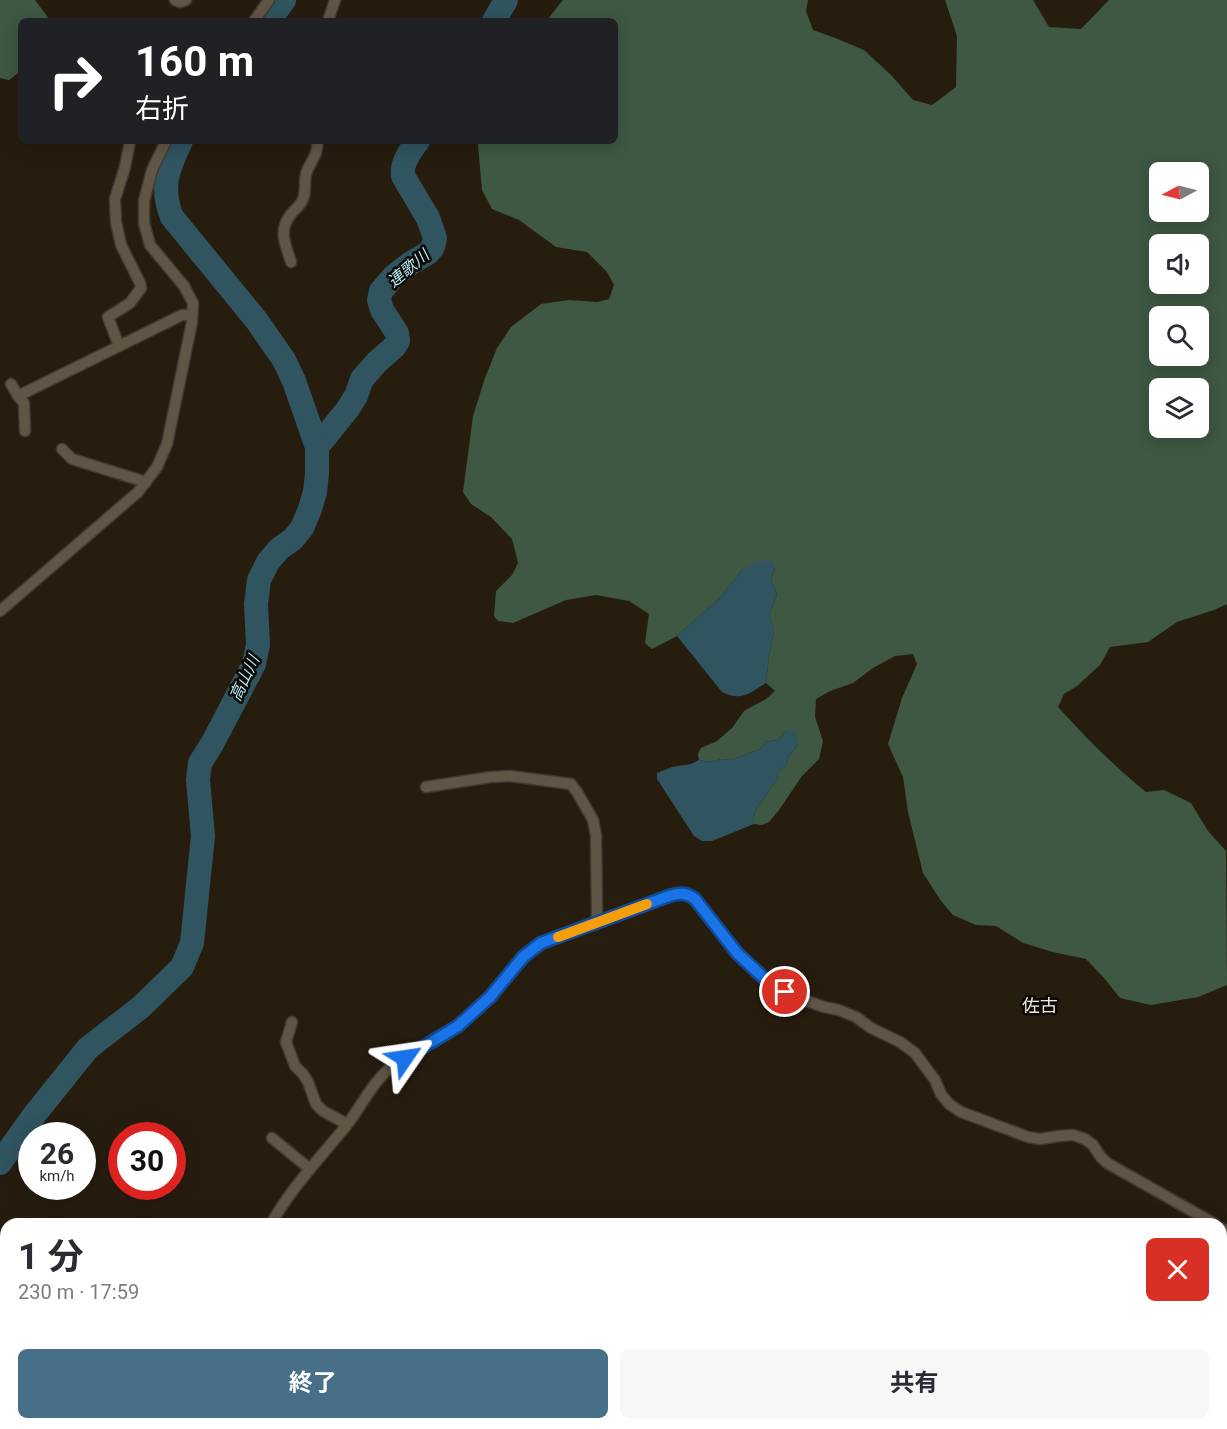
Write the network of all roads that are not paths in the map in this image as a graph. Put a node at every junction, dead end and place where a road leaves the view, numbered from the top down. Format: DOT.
graph roads {
  1 [pos="174,0"];
  2 [pos="186,0"];
  3 [pos="268,0"];
  4 [pos="335,0"];
  5 [pos="257,18"];
  6 [pos="329,18"];
  7 [pos="129,144"];
  8 [pos="165,144"];
  9 [pos="317,144"];
  10 [pos="291,262"];
  11 [pos="192,315"];
  12 [pos="119,346"];
  13 [pos="11,384"];
  14 [pos="18,396"];
  15 [pos="25,431"];
  16 [pos="62,449"];
  17 [pos="146,482"];
  18 [pos="0,610"];
  19 [pos="426,788"];
  20 [pos="596,924"];
  21 [pos="292,1022"];
  22 [pos="347,1124"];
  23 [pos="272,1138"];
  24 [pos="310,1169"];
  25 [pos="274,1218"];
  26 [pos="1204,1218"];
  1 -- 2 [label="street"];
  3 -- 5 [label="street"];
  4 -- 6 [label="street"];
  7 -- 12 [label="street"];
  8 -- 11 [label="street"];
  9 -- 10 [label="street"];
  11 -- 12 [label="street"];
  11 -- 17 [label="street"];
  12 -- 14 [label="street"];
  13 -- 14 [label="street"];
  14 -- 15 [label="street"];
  16 -- 17 [label="street"];
  17 -- 18 [label="street"];
  19 -- 20 [label="street"];
  20 -- 22 [label="street"];
  20 -- 26 [label="street"];
  21 -- 22 [label="street"];
  22 -- 24 [label="street"];
  23 -- 24 [label="street"];
  24 -- 25 [label="street"];
}
